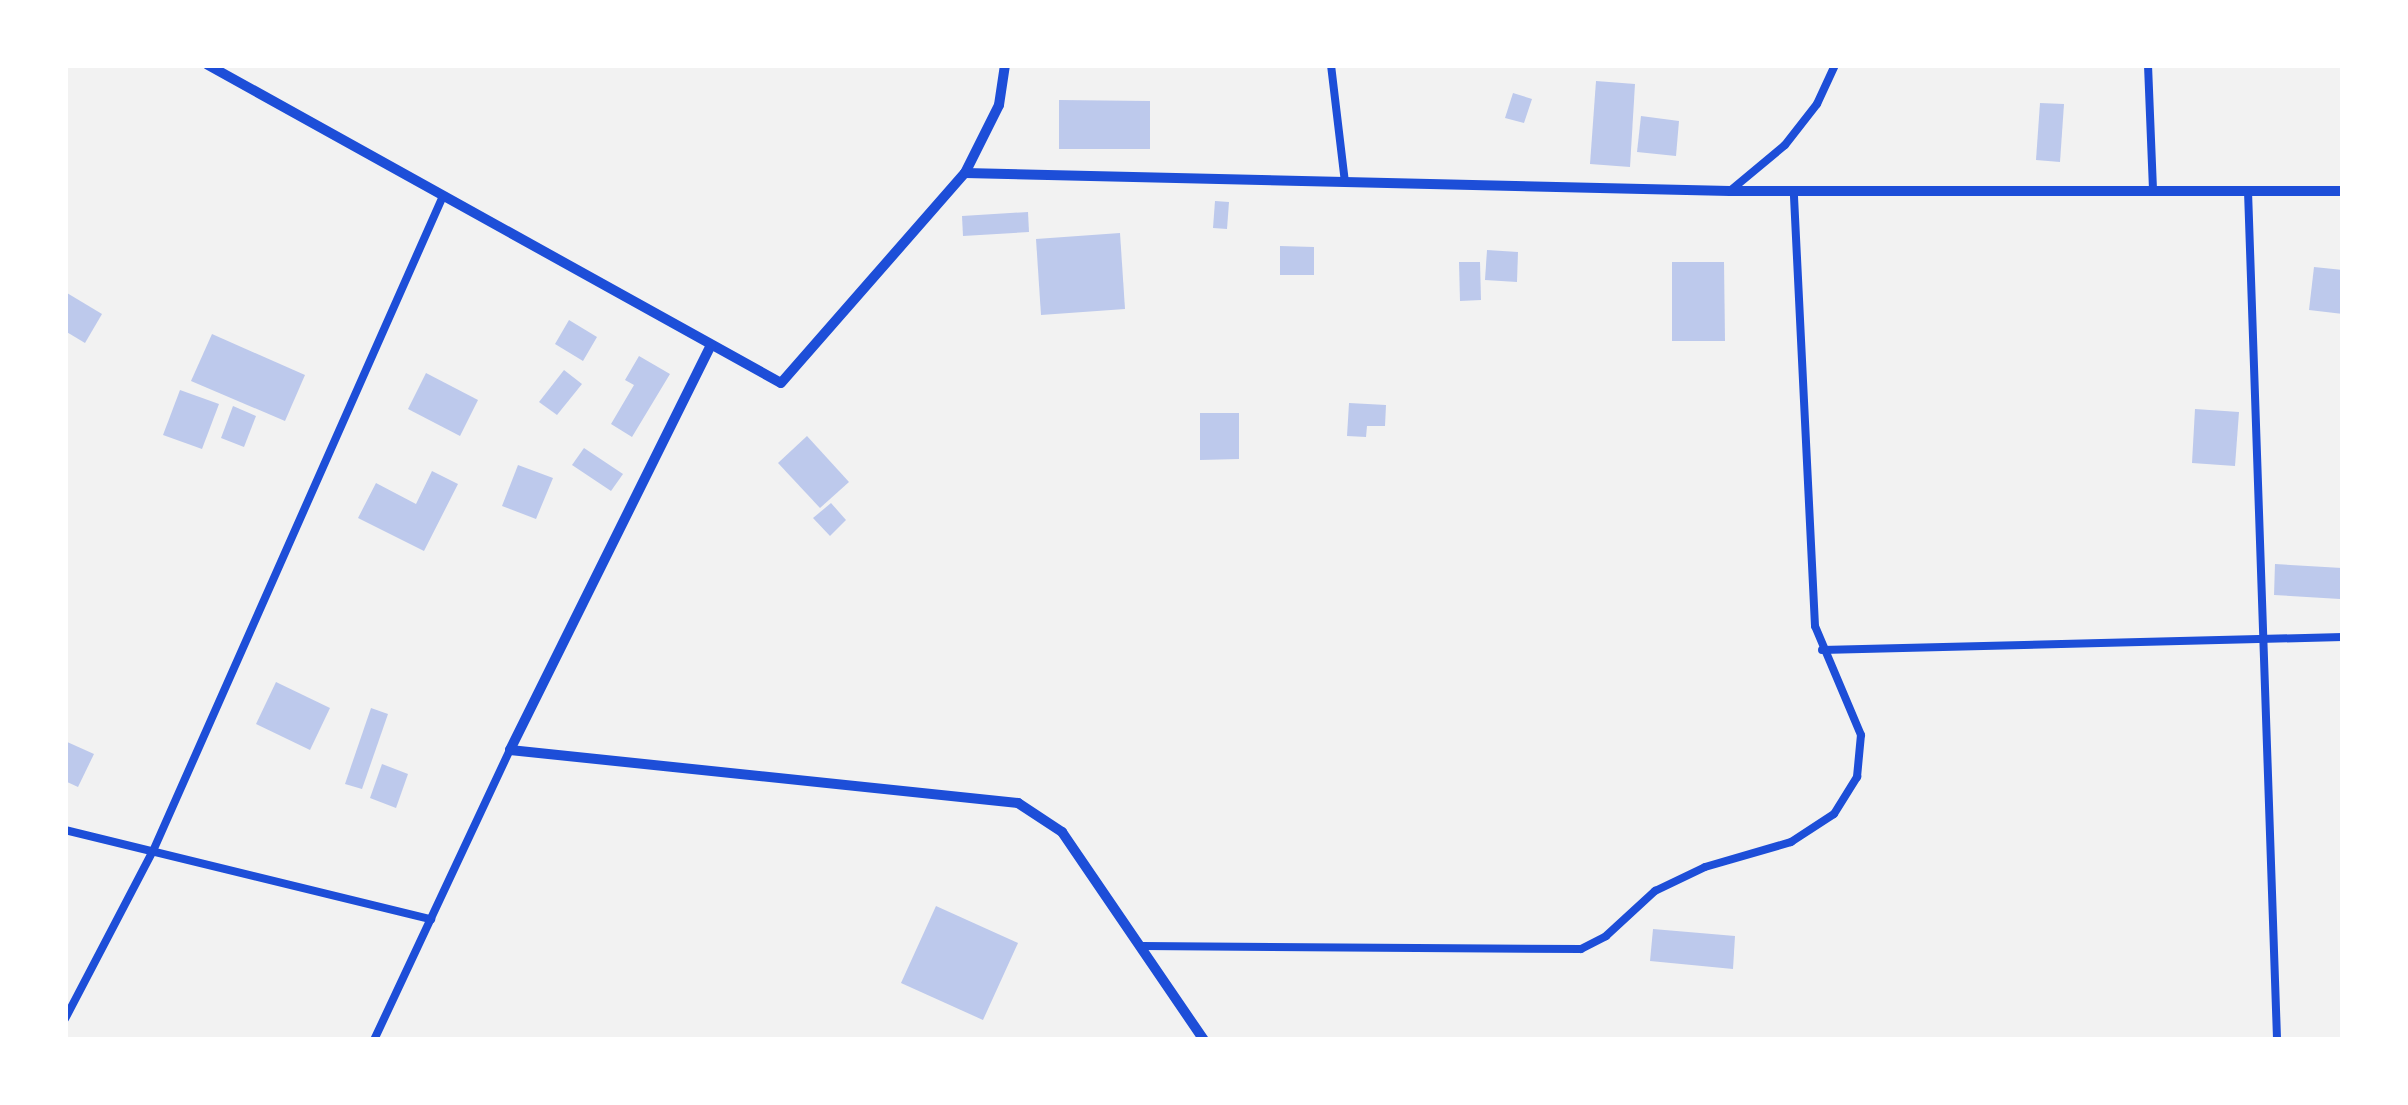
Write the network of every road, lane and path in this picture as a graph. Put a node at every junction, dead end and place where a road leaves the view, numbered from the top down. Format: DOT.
graph roads {
  1 [pos="208,65"];
  2 [pos="1005,65"];
  3 [pos="1332,65"];
  4 [pos="1834,65"];
  5 [pos="2148,65"];
  6 [pos="965,173"];
  7 [pos="1345,182"];
  8 [pos="2343,190"];
  9 [pos="1730,191"];
  10 [pos="1794,191"];
  11 [pos="2153,191"];
  12 [pos="2248,191"];
  13 [pos="443,196"];
  14 [pos="711,345"];
  15 [pos="2343,638"];
  16 [pos="2262,640"];
  17 [pos="1822,650"];
  18 [pos="510,750"];
  19 [pos="65,830"];
  20 [pos="153,852"];
  21 [pos="431,920"];
  22 [pos="1142,946"];
  23 [pos="65,1018"];
  24 [pos="374,1040"];
  25 [pos="1204,1040"];
  26 [pos="2278,1040"];
  1 -- 13 [label="street"];
  2 -- 6 [label="street"];
  3 -- 7 [label="lane"];
  4 -- 9 [label="lane"];
  5 -- 11 [label="lane"];
  6 -- 7 [label="street"];
  6 -- 14 [label="street"];
  7 -- 9 [label="street"];
  8 -- 12 [label="street"];
  9 -- 10 [label="street"];
  10 -- 11 [label="street"];
  10 -- 17 [label="lane"];
  11 -- 12 [label="street"];
  12 -- 16 [label="lane"];
  13 -- 14 [label="street"];
  13 -- 20 [label="lane"];
  14 -- 18 [label="street"];
  15 -- 16 [label="lane"];
  16 -- 17 [label="lane"];
  16 -- 26 [label="lane"];
  17 -- 22 [label="lane"];
  18 -- 21 [label="lane"];
  18 -- 22 [label="street"];
  19 -- 20 [label="lane"];
  20 -- 21 [label="lane"];
  20 -- 23 [label="lane"];
  21 -- 24 [label="lane"];
  22 -- 25 [label="street"];
}
